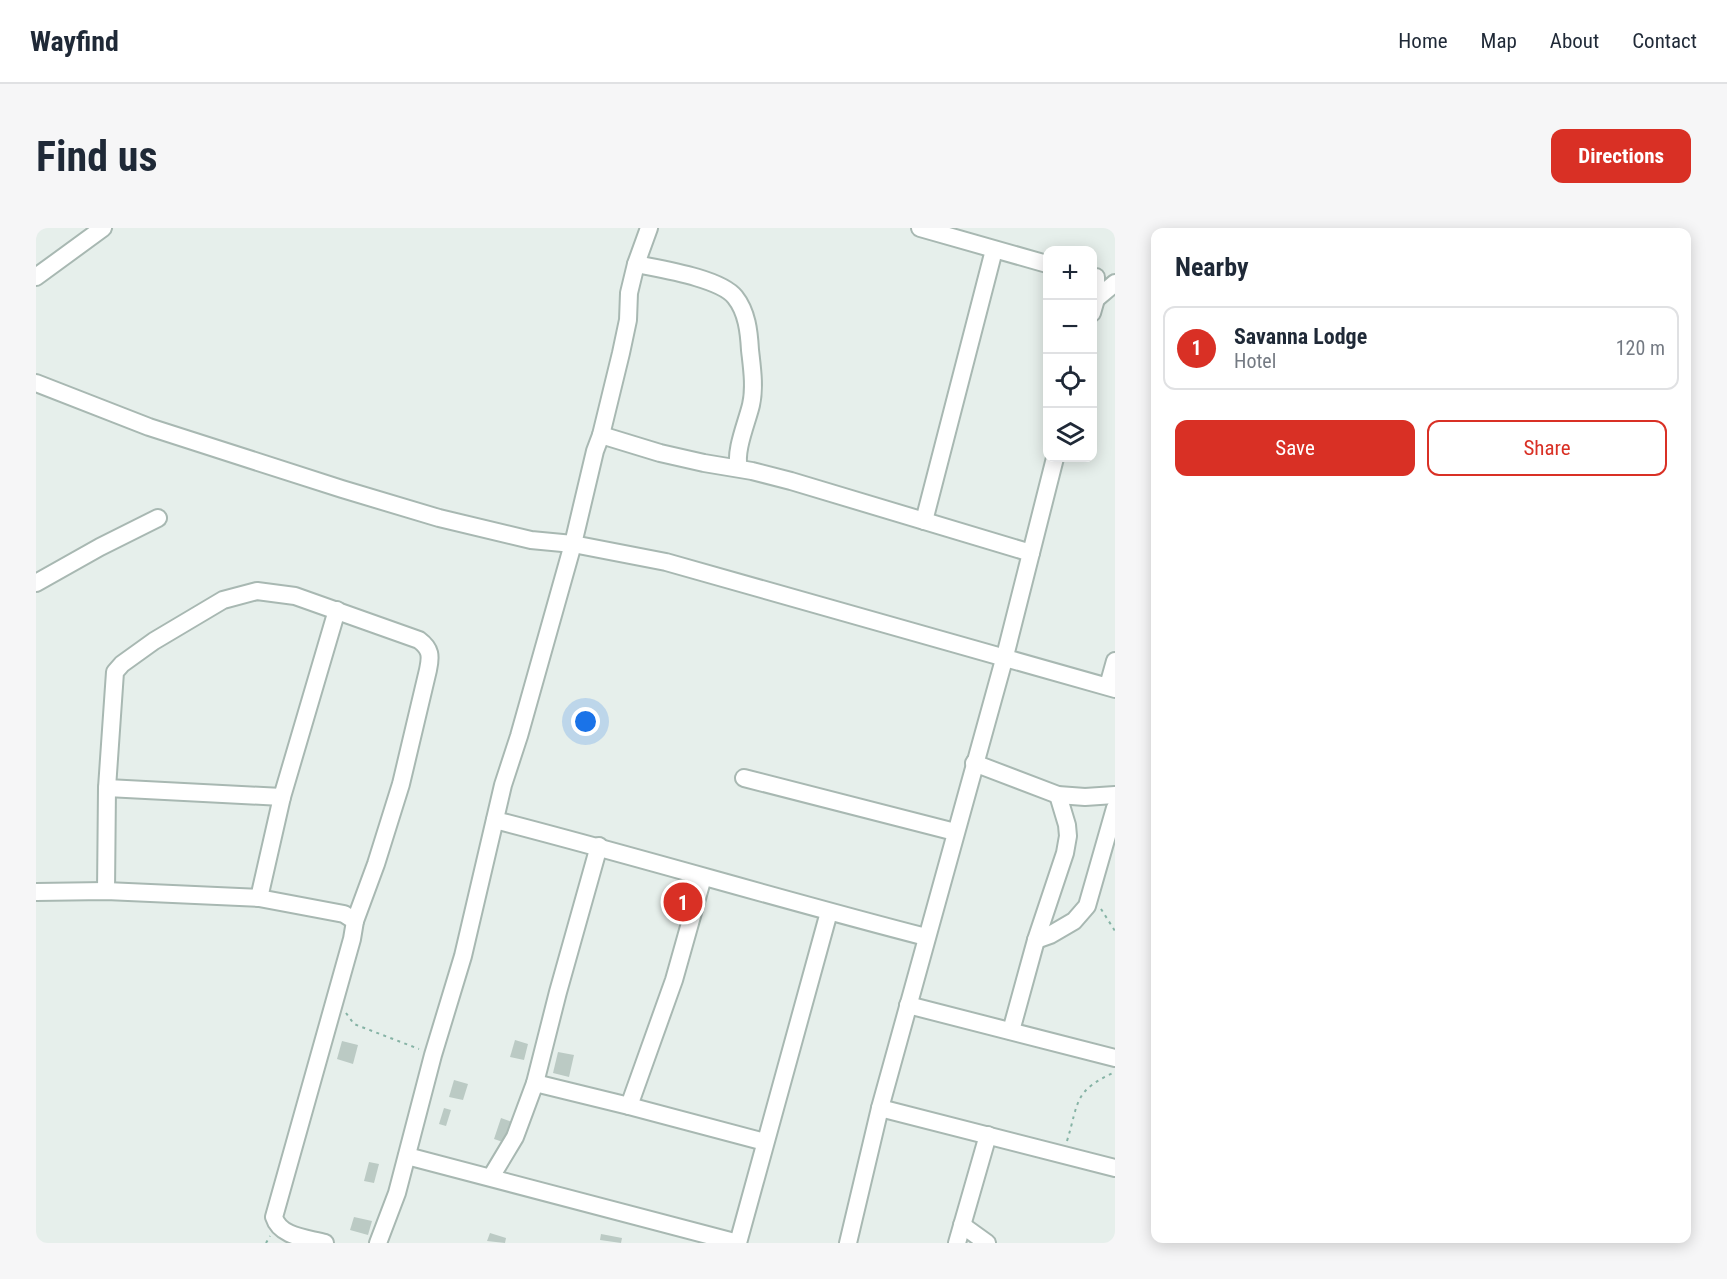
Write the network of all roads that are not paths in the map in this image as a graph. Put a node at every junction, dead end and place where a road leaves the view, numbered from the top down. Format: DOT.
graph roads {
  1 [pos="103,228"];
  2 [pos="649,228"];
  3 [pos="920,228"];
  4 [pos="994,250"];
  5 [pos="1043,263"];
  6 [pos="636,264"];
  7 [pos="36,277"];
  8 [pos="1097,278"];
  9 [pos="1115,283"];
  10 [pos="1097,303"];
  11 [pos="36,383"];
  12 [pos="601,435"];
  13 [pos="1054,462"];
  14 [pos="739,468"];
  15 [pos="158,519"];
  16 [pos="924,521"];
  17 [pos="573,544"];
  18 [pos="1031,553"];
  19 [pos="36,583"];
  20 [pos="337,610"];
  21 [pos="1005,656"];
  22 [pos="1115,661"];
  23 [pos="1111,688"];
  24 [pos="974,763"];
  25 [pos="744,778"];
  26 [pos="107,788"];
  27 [pos="1058,795"];
  28 [pos="1115,795"];
  29 [pos="282,797"];
  30 [pos="1115,808"];
  31 [pos="495,820"];
  32 [pos="955,832"];
  33 [pos="599,846"];
  34 [pos="704,876"];
  35 [pos="36,891"];
  36 [pos="106,891"];
  37 [pos="259,898"];
  38 [pos="829,912"];
  39 [pos="355,921"];
  40 [pos="926,937"];
  41 [pos="1036,940"];
  42 [pos="908,1005"];
  43 [pos="1011,1031"];
  44 [pos="1115,1058"];
  45 [pos="535,1083"];
  46 [pos="629,1106"];
  47 [pos="880,1108"];
  48 [pos="988,1135"];
  49 [pos="765,1142"];
  50 [pos="407,1156"];
  51 [pos="1115,1168"];
  52 [pos="491,1177"];
  53 [pos="962,1225"];
  54 [pos="325,1243"];
  55 [pos="378,1243"];
  56 [pos="738,1243"];
  57 [pos="848,1243"];
  58 [pos="957,1243"];
  59 [pos="987,1243"];
  1 -- 7 [label="street"];
  2 -- 6 [label="street"];
  3 -- 4 [label="street"];
  4 -- 5 [label="street"];
  4 -- 16 [label="street"];
  6 -- 12 [label="street"];
  6 -- 14 [label="street"];
  8 -- 9 [label="street"];
  9 -- 10 [label="street"];
  11 -- 17 [label="street"];
  12 -- 14 [label="street"];
  12 -- 17 [label="street"];
  13 -- 18 [label="street"];
  14 -- 16 [label="street"];
  15 -- 19 [label="street"];
  16 -- 18 [label="street"];
  17 -- 21 [label="street"];
  17 -- 31 [label="street"];
  18 -- 21 [label="street"];
  20 -- 26 [label="street"];
  20 -- 29 [label="street"];
  20 -- 39 [label="street"];
  21 -- 23 [label="street"];
  21 -- 24 [label="street"];
  22 -- 23 [label="street"];
  24 -- 27 [label="street"];
  24 -- 32 [label="street"];
  25 -- 32 [label="street"];
  26 -- 29 [label="street"];
  26 -- 36 [label="street"];
  27 -- 28 [label="street"];
  27 -- 41 [label="street"];
  29 -- 37 [label="street"];
  30 -- 41 [label="street"];
  31 -- 33 [label="street"];
  31 -- 50 [label="street"];
  32 -- 40 [label="street"];
  33 -- 34 [label="street"];
  33 -- 45 [label="street"];
  34 -- 38 [label="street"];
  34 -- 46 [label="street"];
  35 -- 36 [label="street"];
  36 -- 37 [label="street"];
  37 -- 39 [label="street"];
  38 -- 40 [label="street"];
  38 -- 49 [label="street"];
  39 -- 54 [label="street"];
  40 -- 42 [label="street"];
  41 -- 43 [label="street"];
  42 -- 43 [label="street"];
  42 -- 47 [label="street"];
  43 -- 44 [label="street"];
  45 -- 46 [label="street"];
  45 -- 52 [label="street"];
  46 -- 49 [label="street"];
  47 -- 48 [label="street"];
  47 -- 57 [label="street"];
  48 -- 51 [label="street"];
  48 -- 53 [label="street"];
  49 -- 56 [label="street"];
  50 -- 52 [label="street"];
  50 -- 55 [label="street"];
  52 -- 56 [label="street"];
  53 -- 58 [label="street"];
  53 -- 59 [label="street"];
}
